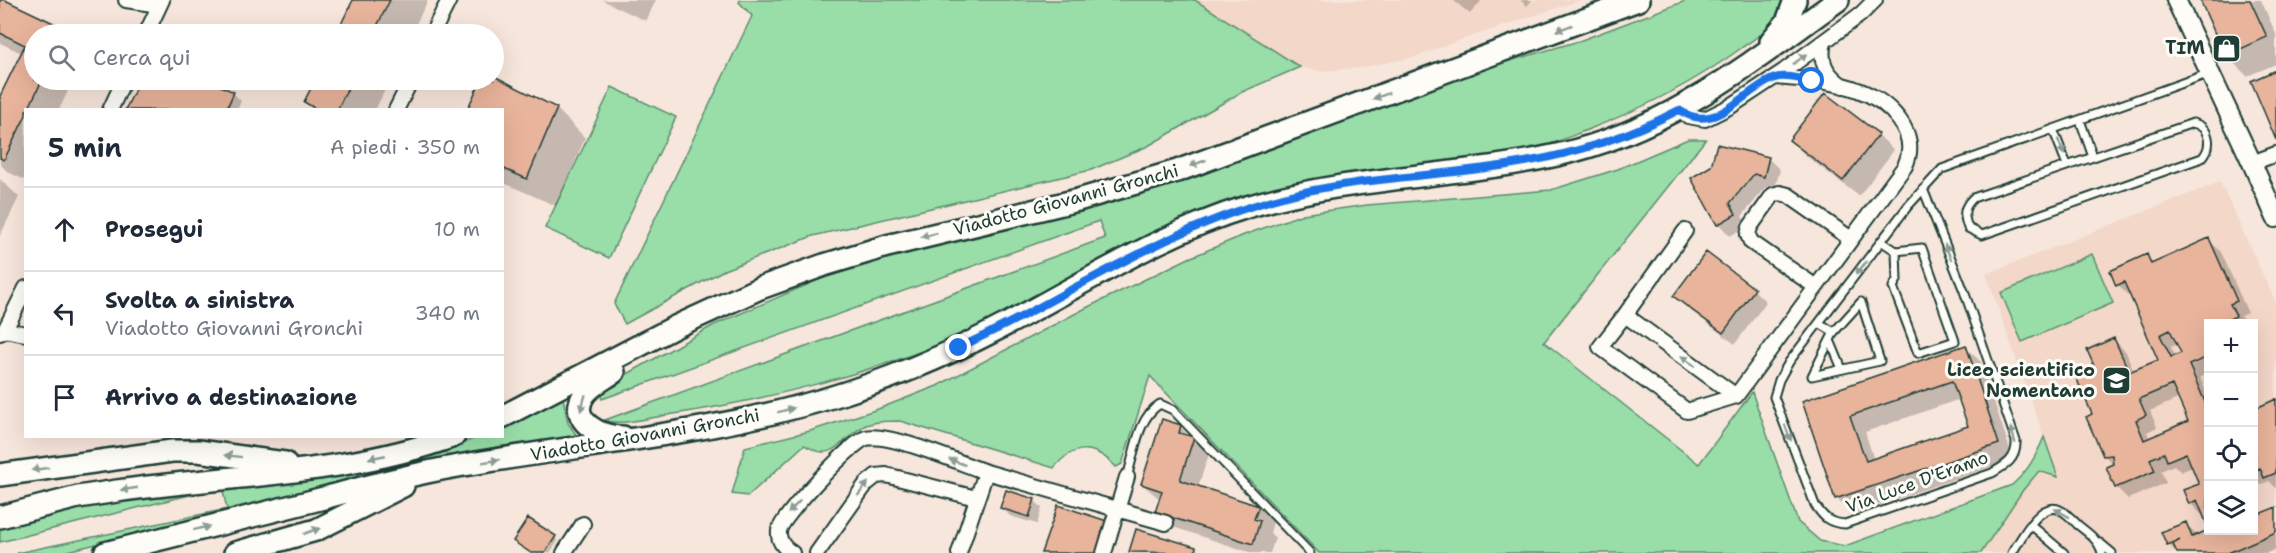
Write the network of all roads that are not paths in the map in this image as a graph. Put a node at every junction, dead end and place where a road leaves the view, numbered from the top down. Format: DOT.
graph roads {
  1 [pos="126,0"];
  2 [pos="449,0"];
  3 [pos="1638,0"];
  4 [pos="1795,0"];
  5 [pos="1838,0"];
  6 [pos="1875,0"];
  7 [pos="2176,0"];
  8 [pos="161,3"];
  9 [pos="151,24"];
  10 [pos="437,24"];
  11 [pos="1824,42"];
  12 [pos="2211,73"];
  13 [pos="1736,75"];
  14 [pos="1776,77"];
  15 [pos="1844,87"];
  16 [pos="119,90"];
  17 [pos="406,90"];
  18 [pos="111,108"];
  19 [pos="397,108"];
  20 [pos="1679,110"];
  21 [pos="2080,120"];
  22 [pos="2054,129"];
  23 [pos="2276,154"];
  24 [pos="2093,157"];
  25 [pos="2252,162"];
  26 [pos="2067,165"];
  27 [pos="1923,189"];
  28 [pos="2276,219"];
  29 [pos="1685,231"];
  30 [pos="1851,239"];
  31 [pos="1881,242"];
  32 [pos="1896,251"];
  33 [pos="1816,287"];
  34 [pos="24,292"];
  35 [pos="1625,315"];
  36 [pos="1819,322"];
  37 [pos="675,327"];
  38 [pos="3,332"];
  39 [pos="1834,332"];
  40 [pos="24,334"];
  41 [pos="1830,340"];
  42 [pos="1842,369"];
  43 [pos="1736,396"];
  44 [pos="504,416"];
  45 [pos="694,430"];
  46 [pos="447,438"];
  47 [pos="312,468"];
  48 [pos="433,471"];
  49 [pos="986,472"];
  50 [pos="0,475"];
  51 [pos="1127,477"];
  52 [pos="976,498"];
  53 [pos="1118,509"];
  54 [pos="0,517"];
  55 [pos="1166,523"];
  56 [pos="583,524"];
  57 [pos="2031,525"];
  58 [pos="2096,540"];
  59 [pos="105,553"];
  60 [pos="235,553"];
  61 [pos="564,553"];
  62 [pos="792,553"];
  63 [pos="817,553"];
  64 [pos="959,553"];
  65 [pos="1104,553"];
  66 [pos="1310,553"];
  67 [pos="2012,553"];
  68 [pos="2064,553"];
  69 [pos="2102,553"];
  70 [pos="2112,553"];
  1 -- 8 [label="street"];
  2 -- 10 [label="street"];
  3 -- 37 [label="main road, Viadotto Giovanni Gronchi, one-way"];
  4 -- 13 [label="main road"];
  5 -- 13 [label="main road, Viadotto Giovanni Gronchi"];
  6 -- 11 [label="street"];
  7 -- 12 [label="street"];
  8 -- 9 [label="street"];
  14 -- 11 [label="street, one-way"];
  11 -- 15 [label="street"];
  12 -- 21 [label="lane, Via Luce D'Eramo"];
  12 -- 25 [label="street"];
  13 -- 20 [label="main road, Viadotto Giovanni Gronchi"];
  14 -- 15 [label="street"];
  14 -- 20 [label="street"];
  15 -- 30 [label="street"];
  16 -- 18 [label="street"];
  17 -- 19 [label="street"];
  45 -- 20 [label="main road, Viadotto Giovanni Gronchi, one-way"];
  21 -- 22 [label="lane, Via Luce D'Eramo"];
  21 -- 24 [label="lane"];
  22 -- 26 [label="lane, one-way"];
  22 -- 27 [label="lane, Via Luce D'Eramo"];
  23 -- 25 [label="street"];
  24 -- 26 [label="lane"];
  24 -- 26 [label="lane"];
  25 -- 28 [label="street"];
  27 -- 31 [label="lane, Via Luce D'Eramo"];
  36 -- 27 [label="lane, Via Luce D'Eramo, one-way"];
  29 -- 35 [label="street"];
  30 -- 33 [label="street"];
  30 -- 33 [label="street"];
  31 -- 32 [label="lane"];
  31 -- 36 [label="lane, Via Luce D'Eramo, one-way"];
  32 -- 32 [label="lane"];
  33 -- 43 [label="street"];
  34 -- 38 [label="street"];
  43 -- 35 [label="street, one-way"];
  35 -- 43 [label="street"];
  36 -- 39 [label="lane"];
  37 -- 44 [label="main road, Viadotto Giovanni Gronchi"];
  37 -- 45 [label="main road, one-way"];
  38 -- 40 [label="street"];
  39 -- 41 [label="lane"];
  39 -- 42 [label="lane"];
  41 -- 42 [label="lane"];
  41 -- 42 [label="lane"];
  48 -- 45 [label="main road, Viadotto Giovanni Gronchi, one-way"];
  46 -- 47 [label="main road, one-way"];
  47 -- 50 [label="main road, one-way"];
  47 -- 54 [label="main road, one-way"];
  59 -- 48 [label="main road, Viadotto Giovanni Gronchi, one-way"];
  60 -- 48 [label="main road, one-way"];
  49 -- 52 [label="street"];
  49 -- 53 [label="street"];
  49 -- 62 [label="street, one-way"];
  51 -- 53 [label="street"];
  51 -- 66 [label="lane"];
  63 -- 52 [label="street, one-way"];
  52 -- 64 [label="street"];
  53 -- 55 [label="street"];
  53 -- 65 [label="street"];
  56 -- 61 [label="street"];
  58 -- 57 [label="lane, one-way"];
  57 -- 67 [label="lane"];
  57 -- 68 [label="lane"];
  58 -- 69 [label="lane"];
  58 -- 70 [label="lane"];
}
